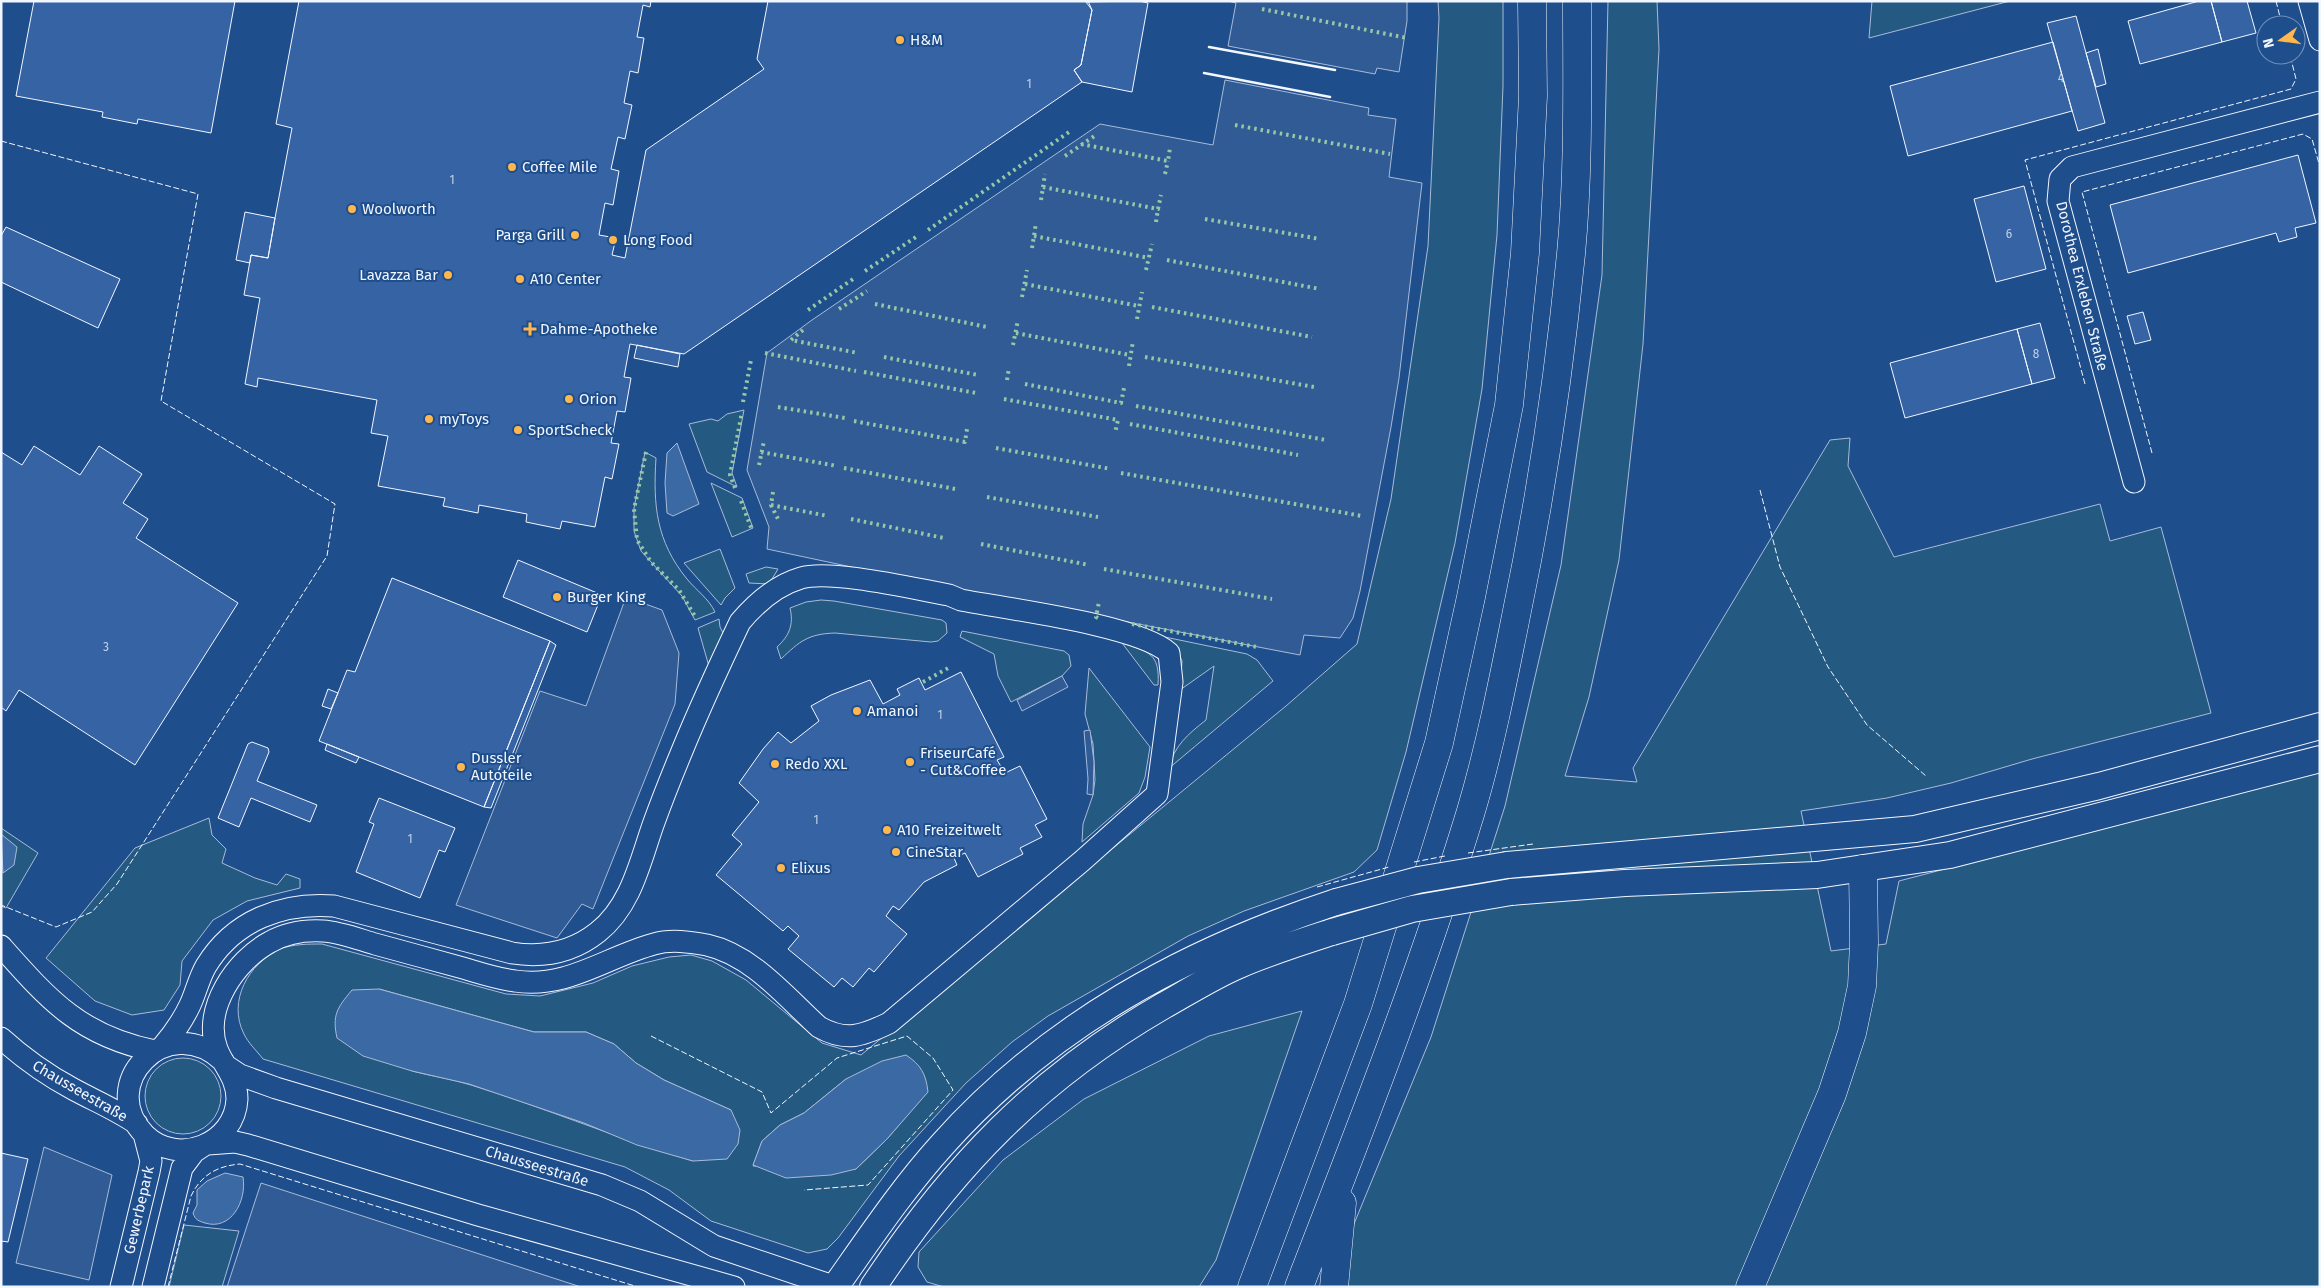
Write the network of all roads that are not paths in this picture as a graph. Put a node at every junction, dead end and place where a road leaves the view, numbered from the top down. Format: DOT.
graph roads {
  1 [pos="1532,1"];
  2 [pos="1577,1"];
  3 [pos="2309,1"];
  4 [pos="2320,40"];
  5 [pos="2320,102"];
  6 [pos="2134,482"];
  7 [pos="2320,726"];
  8 [pos="2320,759"];
  9 [pos="1860,835"];
  10 [pos="1863,869"];
  11 [pos="1,946"];
  12 [pos="1,1038"];
  13 [pos="159,1048"];
  14 [pos="225,1064"];
  15 [pos="141,1129"];
  16 [pos="206,1145"];
  17 [pos="1344,1169"];
  18 [pos="1266,1253"];
  19 [pos="121,1287"];
  20 [pos="152,1287"];
  21 [pos="734,1287"];
  22 [pos="836,1287"];
  23 [pos="873,1287"];
  24 [pos="1231,1287"];
  25 [pos="1252,1287"];
  26 [pos="1299,1287"];
  27 [pos="1334,1287"];
  28 [pos="1750,1287"];
  1 -- 18 [label="highway"];
  2 -- 17 [label="highway"];
  3 -- 4 [label="street"];
  5 -- 6 [label="street, Dorothea Erxleben Straße"];
  7 -- 9 [label="main road"];
  8 -- 10 [label="main road"];
  9 -- 10 [label="main road"];
  9 -- 22 [label="main road, bridge"];
  10 -- 23 [label="main road, bridge"];
  10 -- 28 [label="highway"];
  11 -- 13 [label="street"];
  12 -- 15 [label="street, Chausseestraße"];
  13 -- 14 [label="street"];
  13 -- 14 [label="street"];
  13 -- 15 [label="street"];
  14 -- 16 [label="street"];
  14 -- 22 [label="street, Chausseestraße"];
  15 -- 16 [label="street"];
  15 -- 19 [label="street, Gewerbepark"];
  16 -- 20 [label="street, Gewerbepark"];
  16 -- 21 [label="street"];
  17 -- 26 [label="highway"];
  17 -- 27 [label="highway"];
  18 -- 24 [label="highway"];
  18 -- 25 [label="highway"];
}
